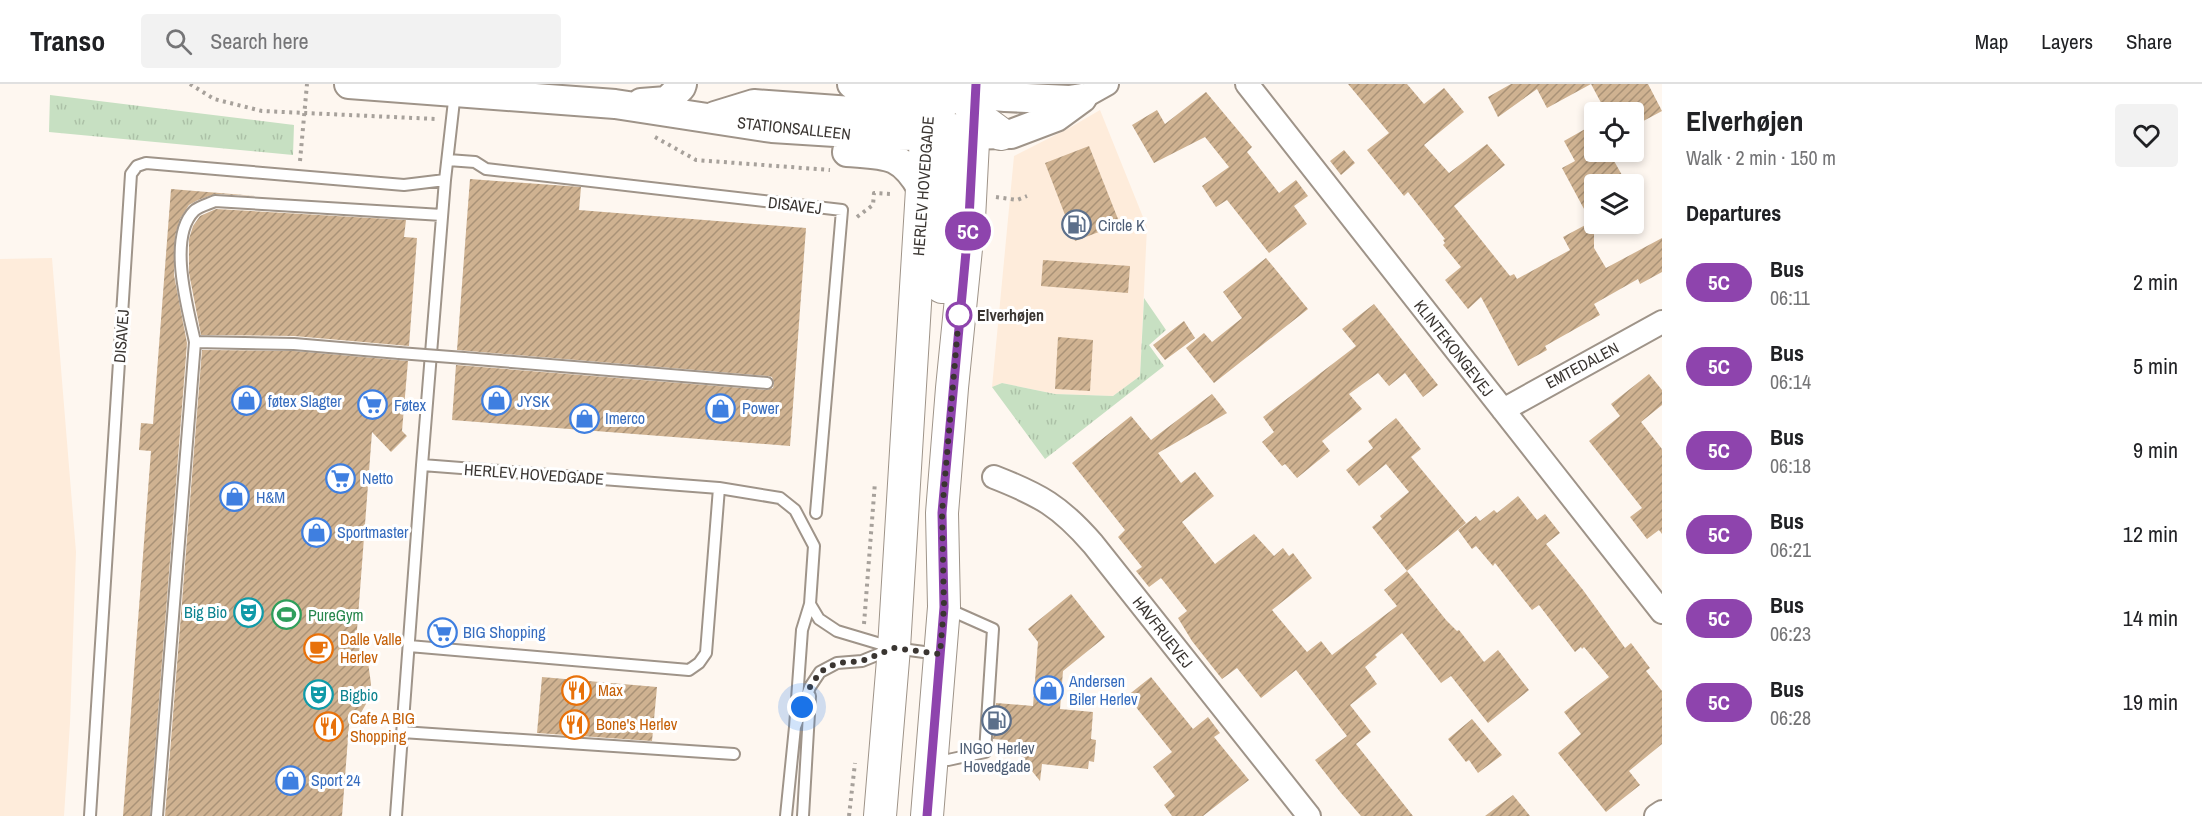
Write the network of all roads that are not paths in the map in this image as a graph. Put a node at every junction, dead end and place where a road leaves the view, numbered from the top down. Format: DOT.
graph roads {
  1 [pos="350,84"];
  2 [pos="682,84"];
  3 [pos="852,84"];
  4 [pos="1107,84"];
  5 [pos="1247,84"];
  6 [pos="455,88"];
  7 [pos="1075,99"];
  8 [pos="958,104"];
  9 [pos="615,105"];
  10 [pos="655,123"];
  11 [pos="448,160"];
  12 [pos="445,180"];
  13 [pos="902,191"];
  14 [pos="442,215"];
  15 [pos="1662,322"];
  16 [pos="195,342"];
  17 [pos="767,383"];
  18 [pos="1503,410"];
  19 [pos="422,465"];
  20 [pos="994,477"];
  21 [pos="719,488"];
  22 [pos="816,513"];
  23 [pos="810,604"];
  24 [pos="944,607"];
  25 [pos="1662,612"];
  26 [pos="409,646"];
  27 [pos="894,648"];
  28 [pos="940,654"];
  29 [pos="810,687"];
  30 [pos="795,727"];
  31 [pos="402,732"];
  32 [pos="734,754"];
  33 [pos="932,759"];
  34 [pos="1662,812"];
  35 [pos="90,816"];
  36 [pos="156,816"];
  37 [pos="396,816"];
  38 [pos="786,816"];
  39 [pos="803,816"];
  40 [pos="880,816"];
  41 [pos="927,816"];
  42 [pos="1309,816"];
  43 [pos="1656,816"];
  1 -- 6 [label="street"];
  2 -- 9 [label="street"];
  3 -- 8 [label="street"];
  4 -- 7 [label="street"];
  5 -- 18 [label="street, KLINTEKONGEVEJ"];
  6 -- 9 [label="street"];
  6 -- 11 [label="lane"];
  7 -- 8 [label="street"];
  8 -- 10 [label="street"];
  8 -- 13 [label="main road, HERLEV HOVEDGADE"];
  8 -- 24 [label="main road"];
  9 -- 10 [label="street"];
  10 -- 13 [label="street"];
  11 -- 12 [label="lane"];
  11 -- 22 [label="lane, DISAVEJ"];
  12 -- 14 [label="lane"];
  12 -- 35 [label="lane, DISAVEJ"];
  13 -- 27 [label="main road, HERLEV HOVEDGADE"];
  14 -- 16 [label="lane"];
  14 -- 19 [label="lane"];
  15 -- 18 [label="street, EMTEDALEN"];
  16 -- 17 [label="lane, bridge"];
  16 -- 36 [label="lane"];
  18 -- 25 [label="street, KLINTEKONGEVEJ"];
  19 -- 21 [label="lane, HERLEV HOVEDGADE"];
  19 -- 26 [label="lane"];
  20 -- 42 [label="street, HAVFRUEVEJ"];
  21 -- 23 [label="lane, HERLEV HOVEDGADE"];
  21 -- 26 [label="lane"];
  23 -- 27 [label="lane"];
  23 -- 30 [label="lane, HERLEV HOVEDGADE"];
  24 -- 28 [label="main road"];
  24 -- 33 [label="lane"];
  26 -- 31 [label="lane"];
  27 -- 28 [label="lane"];
  27 -- 29 [label="lane"];
  27 -- 40 [label="main road, HERLEV HOVEDGADE"];
  28 -- 33 [label="main road"];
  29 -- 30 [label="lane"];
  29 -- 39 [label="lane"];
  30 -- 38 [label="lane"];
  31 -- 32 [label="lane"];
  31 -- 37 [label="lane"];
  33 -- 41 [label="main road"];
  34 -- 43 [label="street"];
}
